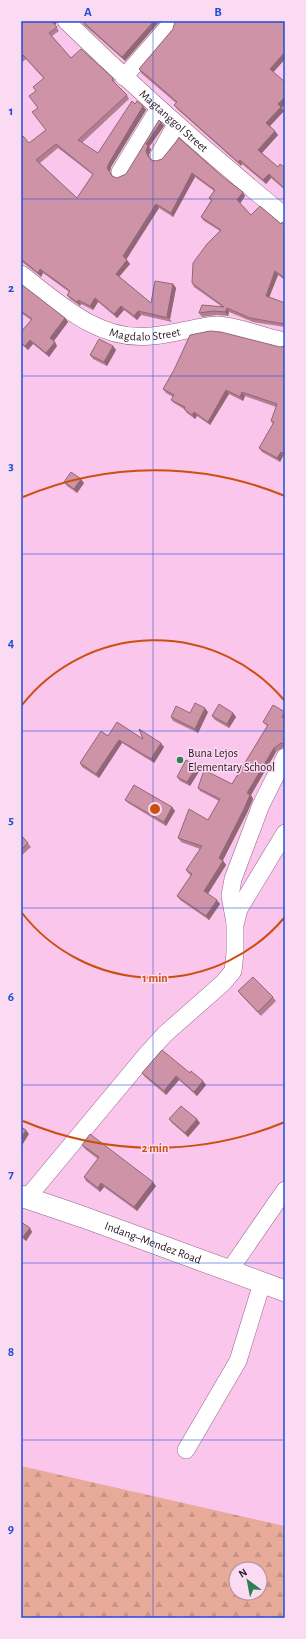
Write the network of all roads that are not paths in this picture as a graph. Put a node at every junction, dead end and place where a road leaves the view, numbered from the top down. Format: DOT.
graph roads {
  1 [pos="66,21"];
  2 [pos="168,27"];
  3 [pos="124,77"];
  4 [pos="159,108"];
  5 [pos="176,124"];
  6 [pos="159,155"];
  7 [pos="120,172"];
  8 [pos="285,216"];
  9 [pos="21,274"];
  10 [pos="285,341"];
  11 [pos="285,757"];
  12 [pos="285,833"];
  13 [pos="235,925"];
  14 [pos="285,1190"];
  15 [pos="24,1197"];
  16 [pos="229,1272"];
  17 [pos="262,1283"];
  18 [pos="285,1291"];
  19 [pos="186,1450"];
  1 -- 3 [label="street, Magtanggol Street"];
  2 -- 3 [label="street"];
  3 -- 4 [label="street, Magtanggol Street"];
  4 -- 5 [label="street, Magtanggol Street"];
  4 -- 7 [label="street"];
  5 -- 6 [label="street"];
  5 -- 8 [label="street, Magtanggol Street"];
  9 -- 10 [label="street, Magdalo Street"];
  11 -- 13 [label="street"];
  12 -- 13 [label="street"];
  13 -- 15 [label="street"];
  14 -- 16 [label="street"];
  15 -- 16 [label="main road, Indang–Mendez Road"];
  16 -- 17 [label="main road, Indang–Mendez Road"];
  17 -- 18 [label="main road, Indang–Mendez Road"];
  17 -- 19 [label="street"];
}
